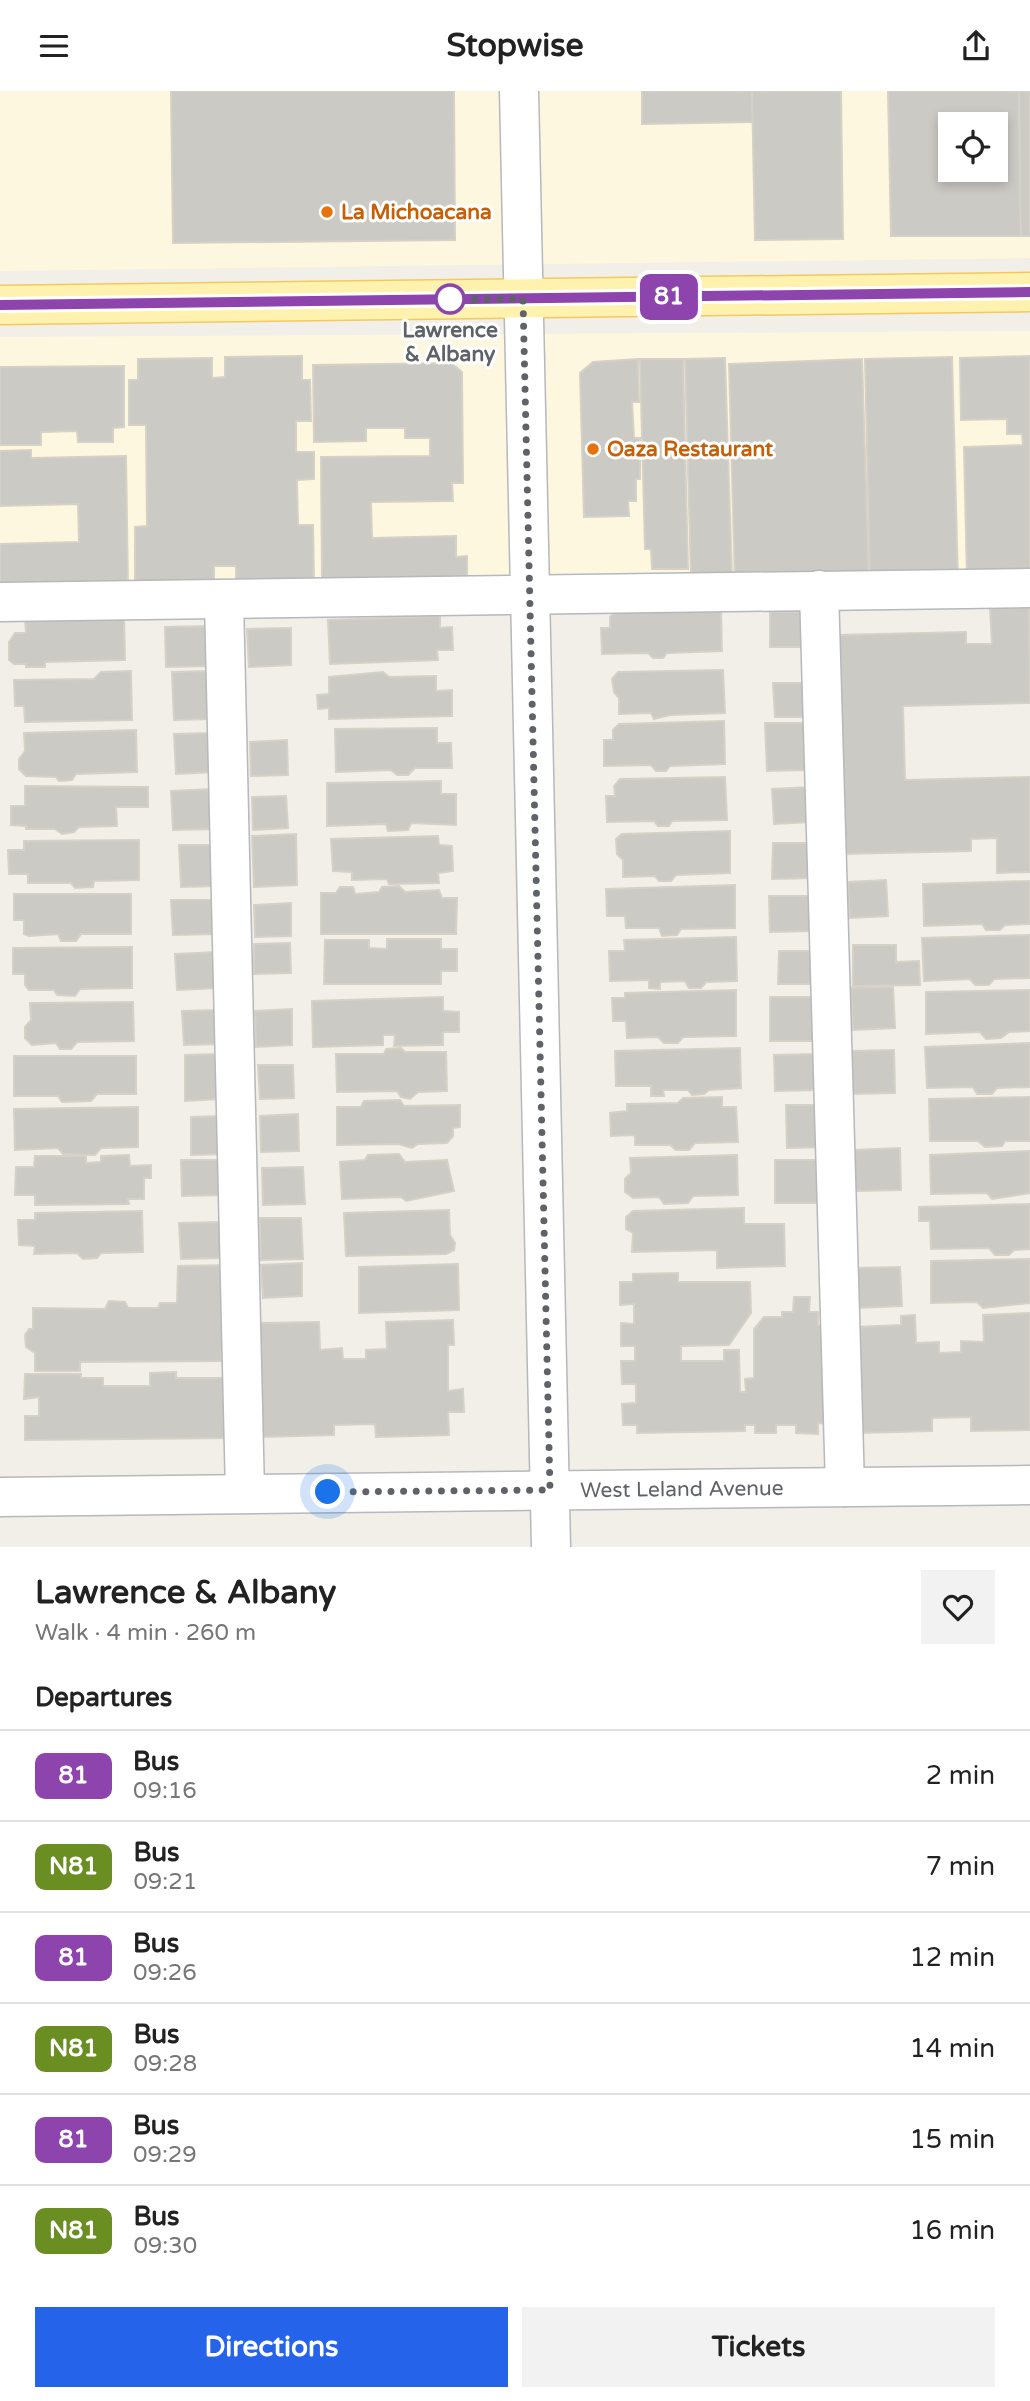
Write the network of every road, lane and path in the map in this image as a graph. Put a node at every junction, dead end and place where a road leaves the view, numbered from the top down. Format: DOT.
graph roads {
  1 [pos="519,91"];
  2 [pos="1030,292"];
  3 [pos="523,299"];
  4 [pos="0,305"];
  5 [pos="1030,588"];
  6 [pos="819,590"];
  7 [pos="530,594"];
  8 [pos="224,601"];
  9 [pos="0,602"];
  10 [pos="1030,1485"];
  11 [pos="845,1487"];
  12 [pos="550,1490"];
  13 [pos="245,1493"];
  14 [pos="0,1497"];
  15 [pos="551,1547"];
  1 -- 3 [label="street"];
  2 -- 3 [label="main road"];
  3 -- 4 [label="main road"];
  3 -- 7 [label="street"];
  5 -- 6 [label="street"];
  6 -- 7 [label="street"];
  6 -- 11 [label="street"];
  7 -- 8 [label="street"];
  7 -- 12 [label="street"];
  8 -- 9 [label="street"];
  8 -- 13 [label="street"];
  10 -- 11 [label="street, West Leland Avenue"];
  11 -- 12 [label="street, West Leland Avenue"];
  12 -- 13 [label="street, West Leland Avenue"];
  12 -- 15 [label="street"];
  13 -- 14 [label="street, West Leland Avenue"];
}
